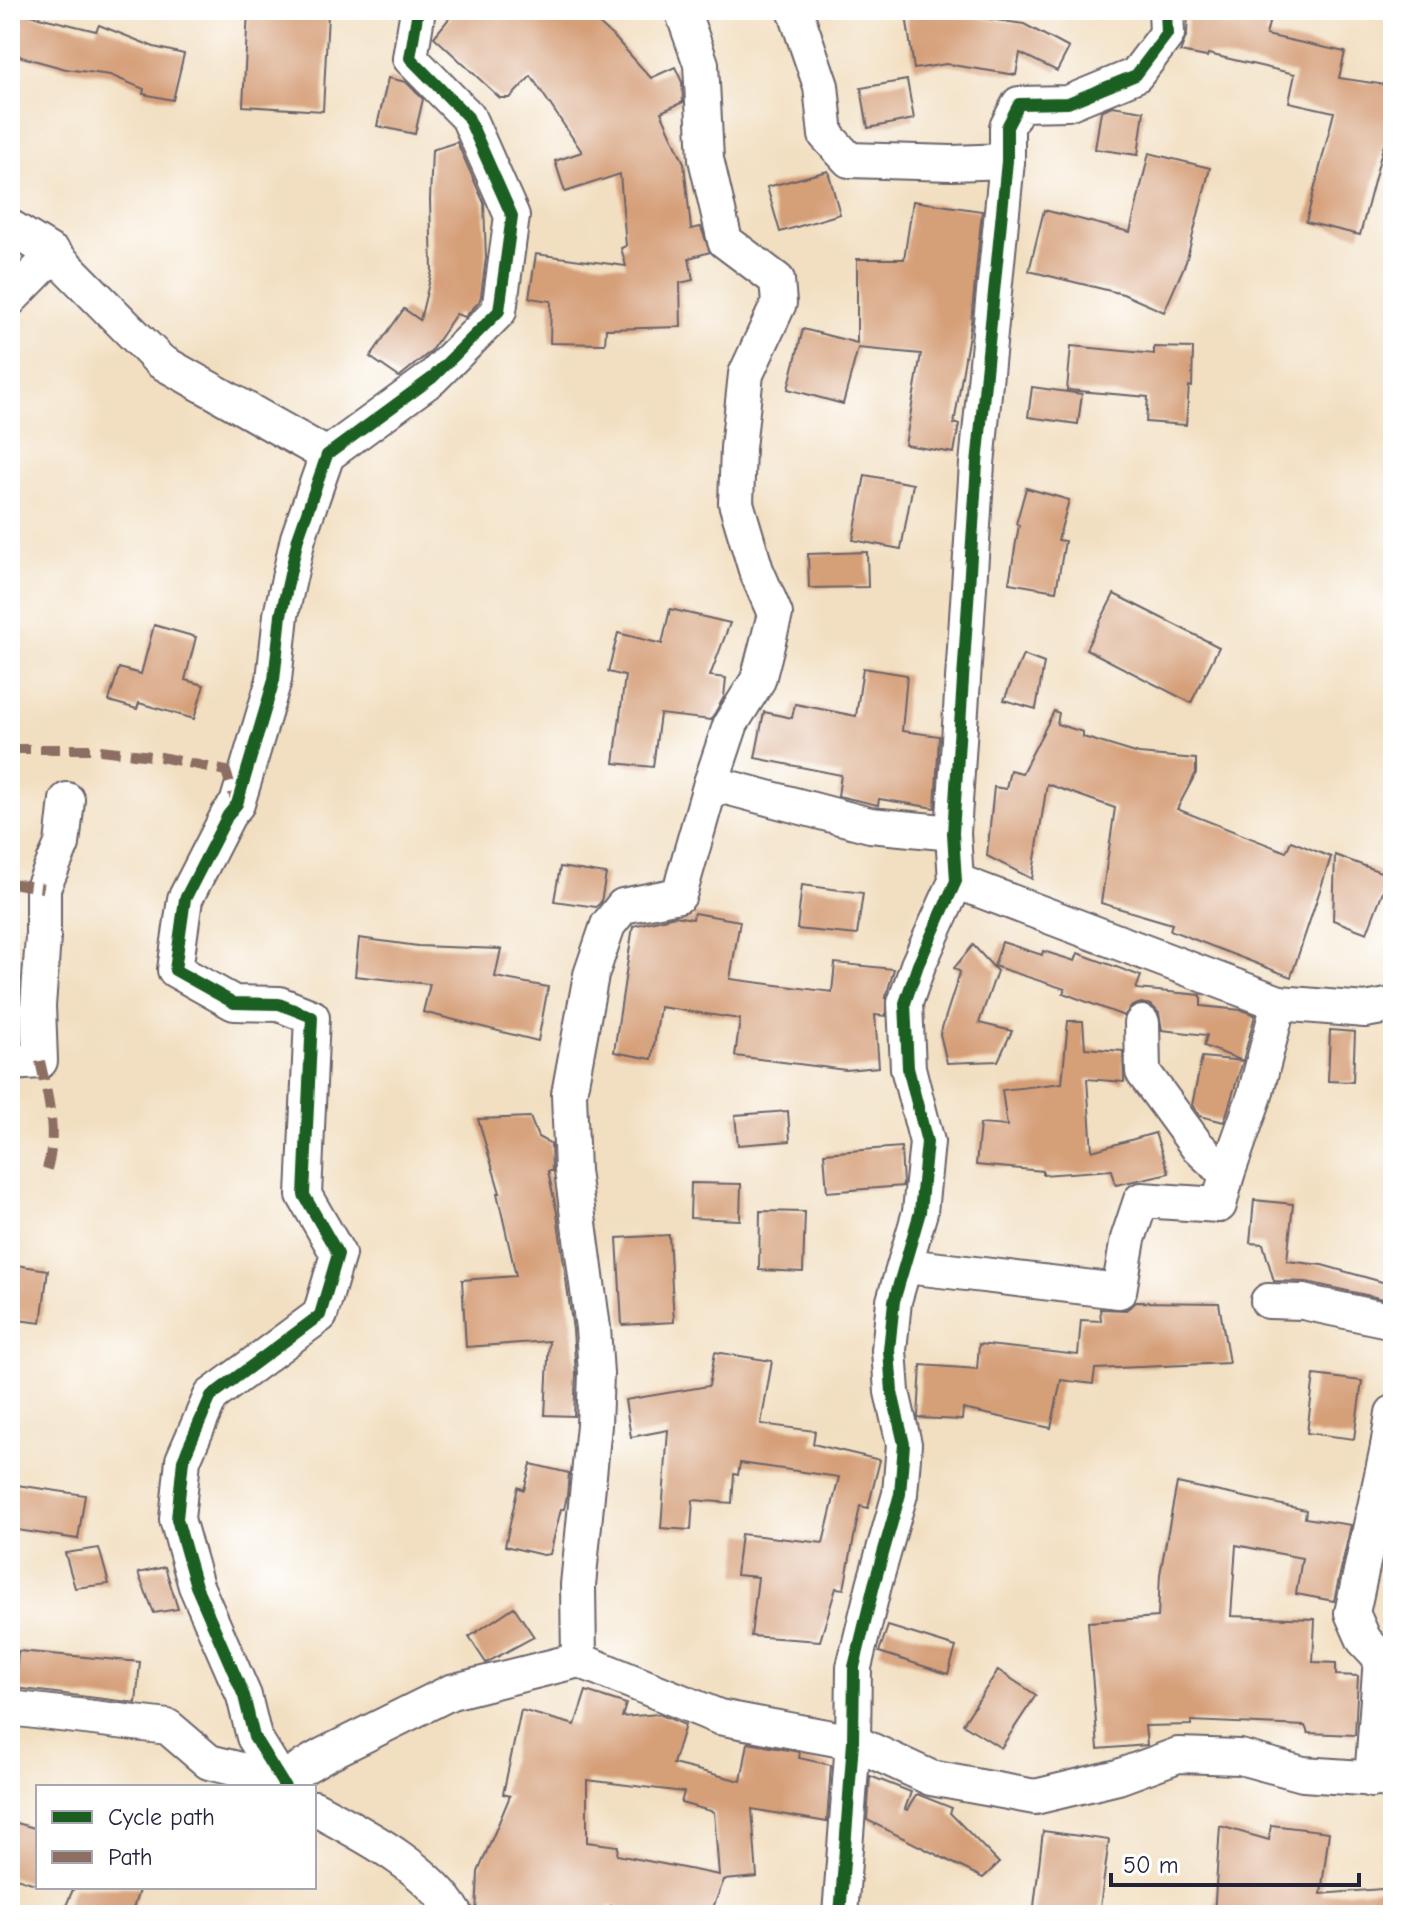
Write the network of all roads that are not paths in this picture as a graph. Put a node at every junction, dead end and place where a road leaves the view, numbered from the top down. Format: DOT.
graph roads {
  1 [pos="418,10"];
  2 [pos="682,10"];
  3 [pos="795,10"];
  4 [pos="1166,10"];
  5 [pos="1007,161"];
  6 [pos="10,227"];
  7 [pos="54,254"];
  8 [pos="10,299"];
  9 [pos="327,455"];
  10 [pos="711,783"];
  11 [pos="67,800"];
  12 [pos="953,833"];
  13 [pos="956,881"];
  14 [pos="1279,1003"];
  15 [pos="1393,1005"];
  16 [pos="1142,1023"];
  17 [pos="10,1063"];
  18 [pos="1227,1174"];
  19 [pos="906,1266"];
  20 [pos="1268,1301"];
  21 [pos="1393,1321"];
  22 [pos="1393,1413"];
  23 [pos="1391,1447"];
  24 [pos="579,1660"];
  25 [pos="10,1708"];
  26 [pos="853,1742"];
  27 [pos="1383,1780"];
  28 [pos="283,1783"];
  29 [pos="316,1809"];
  30 [pos="456,1915"];
  31 [pos="840,1915"];
  1 -- 9 [label="street"];
  2 -- 10 [label="street"];
  3 -- 5 [label="street"];
  4 -- 5 [label="street"];
  5 -- 12 [label="street"];
  6 -- 7 [label="street"];
  7 -- 8 [label="street"];
  7 -- 9 [label="street"];
  9 -- 28 [label="street"];
  10 -- 12 [label="street"];
  10 -- 24 [label="street"];
  11 -- 17 [label="street"];
  12 -- 13 [label="street"];
  13 -- 14 [label="street"];
  13 -- 19 [label="street"];
  14 -- 15 [label="street"];
  14 -- 18 [label="street"];
  16 -- 18 [label="street"];
  18 -- 19 [label="street"];
  19 -- 26 [label="street"];
  20 -- 21 [label="street"];
  22 -- 23 [label="street"];
  23 -- 27 [label="street"];
  24 -- 26 [label="street"];
  24 -- 28 [label="street"];
  25 -- 28 [label="street"];
  26 -- 27 [label="street"];
  26 -- 31 [label="street"];
  29 -- 30 [label="street"];
}
